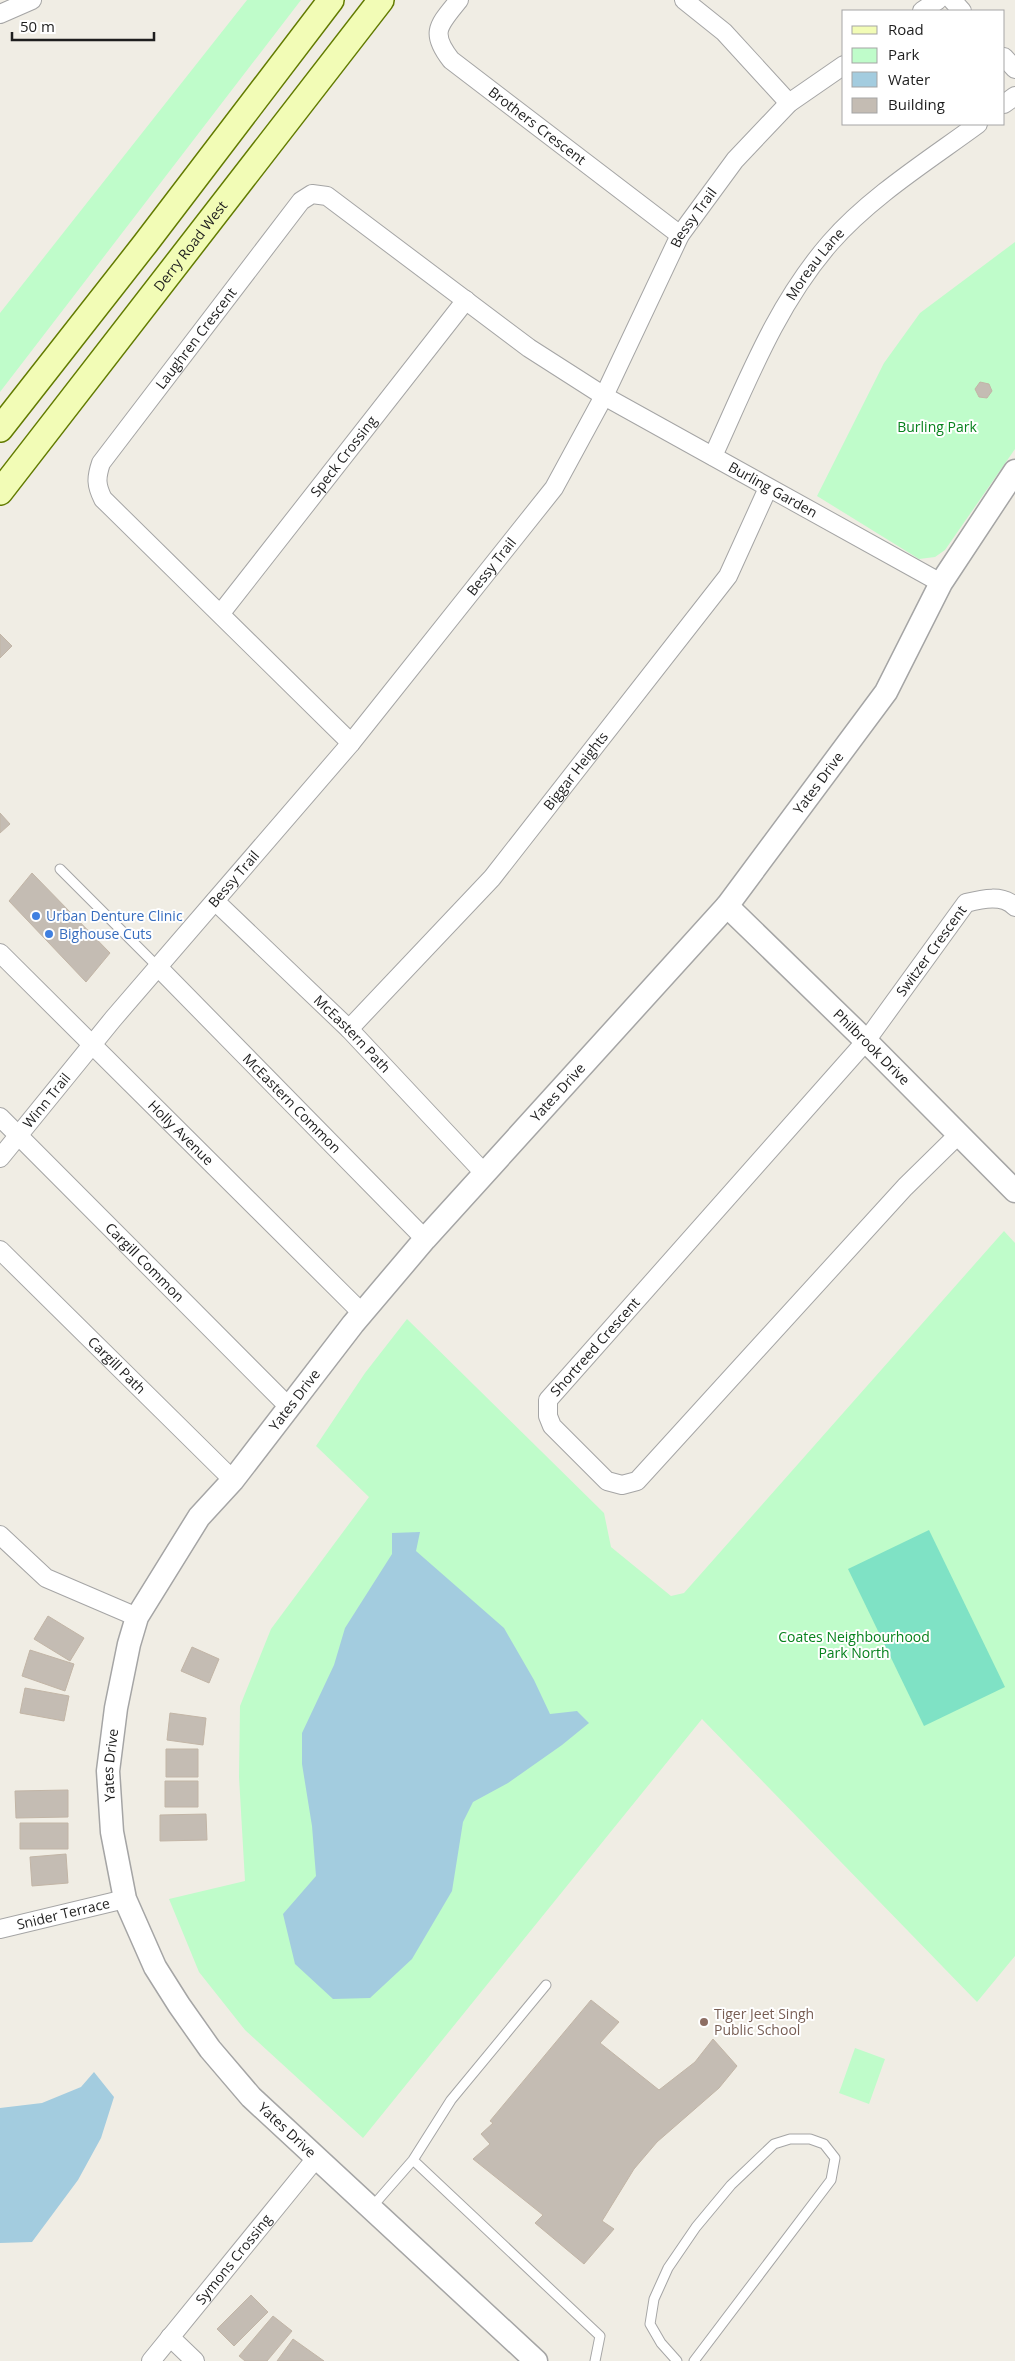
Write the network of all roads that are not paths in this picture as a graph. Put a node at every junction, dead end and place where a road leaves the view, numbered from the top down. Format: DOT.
graph roads {
  1 [pos="32,0"];
  2 [pos="331,0"];
  3 [pos="381,0"];
  4 [pos="459,0"];
  5 [pos="684,0"];
  6 [pos="938,0"];
  7 [pos="952,0"];
  8 [pos="923,10"];
  9 [pos="961,10"];
  10 [pos="0,14"];
  11 [pos="1005,58"];
  12 [pos="842,66"];
  13 [pos="1015,69"];
  14 [pos="789,103"];
  15 [pos="977,125"];
  16 [pos="680,235"];
  17 [pos="466,300"];
  18 [pos="604,396"];
  19 [pos="0,429"];
  20 [pos="713,456"];
  21 [pos="1015,471"];
  22 [pos="768,488"];
  23 [pos="0,492"];
  24 [pos="941,583"];
  25 [pos="221,613"];
  26 [pos="352,743"];
  27 [pos="60,869"];
  28 [pos="214,901"];
  29 [pos="727,906"];
  30 [pos="1015,907"];
  31 [pos="0,953"];
  32 [pos="158,967"];
  33 [pos="349,1029"];
  34 [pos="866,1041"];
  35 [pos="92,1044"];
  36 [pos="0,1117"];
  37 [pos="959,1134"];
  38 [pos="19,1137"];
  39 [pos="0,1158"];
  40 [pos="485,1174"];
  41 [pos="1015,1191"];
  42 [pos="425,1239"];
  43 [pos="0,1250"];
  44 [pos="362,1313"];
  45 [pos="289,1407"];
  46 [pos="233,1480"];
  47 [pos="0,1535"];
  48 [pos="137,1617"];
  49 [pos="125,1898"];
  50 [pos="0,1929"];
  51 [pos="546,1985"];
  52 [pos="317,2157"];
  53 [pos="413,2160"];
  54 [pos="371,2208"];
  55 [pos="170,2337"];
  56 [pos="151,2361"];
  57 [pos="195,2361"];
  58 [pos="536,2361"];
  59 [pos="595,2361"];
  60 [pos="677,2361"];
  61 [pos="694,2361"];
  1 -- 10 [label="street"];
  2 -- 19 [label="main road"];
  3 -- 23 [label="main road, Derry Road West"];
  4 -- 16 [label="street, Brothers Crescent"];
  5 -- 14 [label="street"];
  6 -- 8 [label="street"];
  7 -- 9 [label="street"];
  11 -- 13 [label="street"];
  12 -- 14 [label="street, Bessy Trail"];
  14 -- 16 [label="street, Bessy Trail"];
  15 -- 20 [label="street, Moreau Lane"];
  16 -- 18 [label="street, Bessy Trail"];
  17 -- 18 [label="street, Laughren Crescent"];
  17 -- 25 [label="street, Speck Crossing"];
  17 -- 25 [label="street, Laughren Crescent"];
  18 -- 20 [label="street, Burling Garden"];
  18 -- 26 [label="street, Bessy Trail"];
  20 -- 22 [label="street, Burling Garden"];
  21 -- 24 [label="street, Yates Drive"];
  22 -- 24 [label="street, Burling Garden"];
  22 -- 33 [label="street, Biggar Heights"];
  24 -- 29 [label="street, Yates Drive"];
  25 -- 26 [label="street, Laughren Crescent"];
  26 -- 28 [label="street, Bessy Trail"];
  27 -- 32 [label="lane"];
  28 -- 32 [label="street, Bessy Trail"];
  28 -- 33 [label="street, McEastern Path"];
  29 -- 34 [label="street, Philbrook Drive"];
  29 -- 40 [label="street, Yates Drive"];
  30 -- 34 [label="street, Switzer Crescent"];
  31 -- 35 [label="street, Holly Avenue"];
  32 -- 35 [label="street, Bessy Trail"];
  32 -- 42 [label="street, McEastern Common"];
  33 -- 40 [label="street, McEastern Path"];
  34 -- 37 [label="street, Philbrook Drive"];
  34 -- 37 [label="street, Shortreed Crescent"];
  35 -- 38 [label="street, Winn Trail"];
  35 -- 44 [label="street, Holly Avenue"];
  36 -- 38 [label="street, Cargill Common"];
  37 -- 41 [label="street, Philbrook Drive"];
  38 -- 39 [label="street, Winn Trail"];
  38 -- 45 [label="street, Cargill Common"];
  40 -- 42 [label="street, Yates Drive"];
  42 -- 44 [label="street, Yates Drive"];
  43 -- 46 [label="street, Cargill Path"];
  44 -- 45 [label="street, Yates Drive"];
  45 -- 46 [label="street, Yates Drive"];
  46 -- 48 [label="street, Yates Drive"];
  47 -- 48 [label="street"];
  48 -- 49 [label="street, Yates Drive"];
  49 -- 50 [label="street, Snider Terrace"];
  49 -- 52 [label="street, Yates Drive"];
  51 -- 53 [label="lane"];
  52 -- 54 [label="street, Yates Drive"];
  52 -- 55 [label="street, Symons Crossing"];
  53 -- 54 [label="lane"];
  53 -- 59 [label="lane"];
  54 -- 58 [label="street, Yates Drive"];
  55 -- 56 [label="street, Symons Crossing"];
  55 -- 57 [label="street"];
  60 -- 61 [label="lane"];
}
